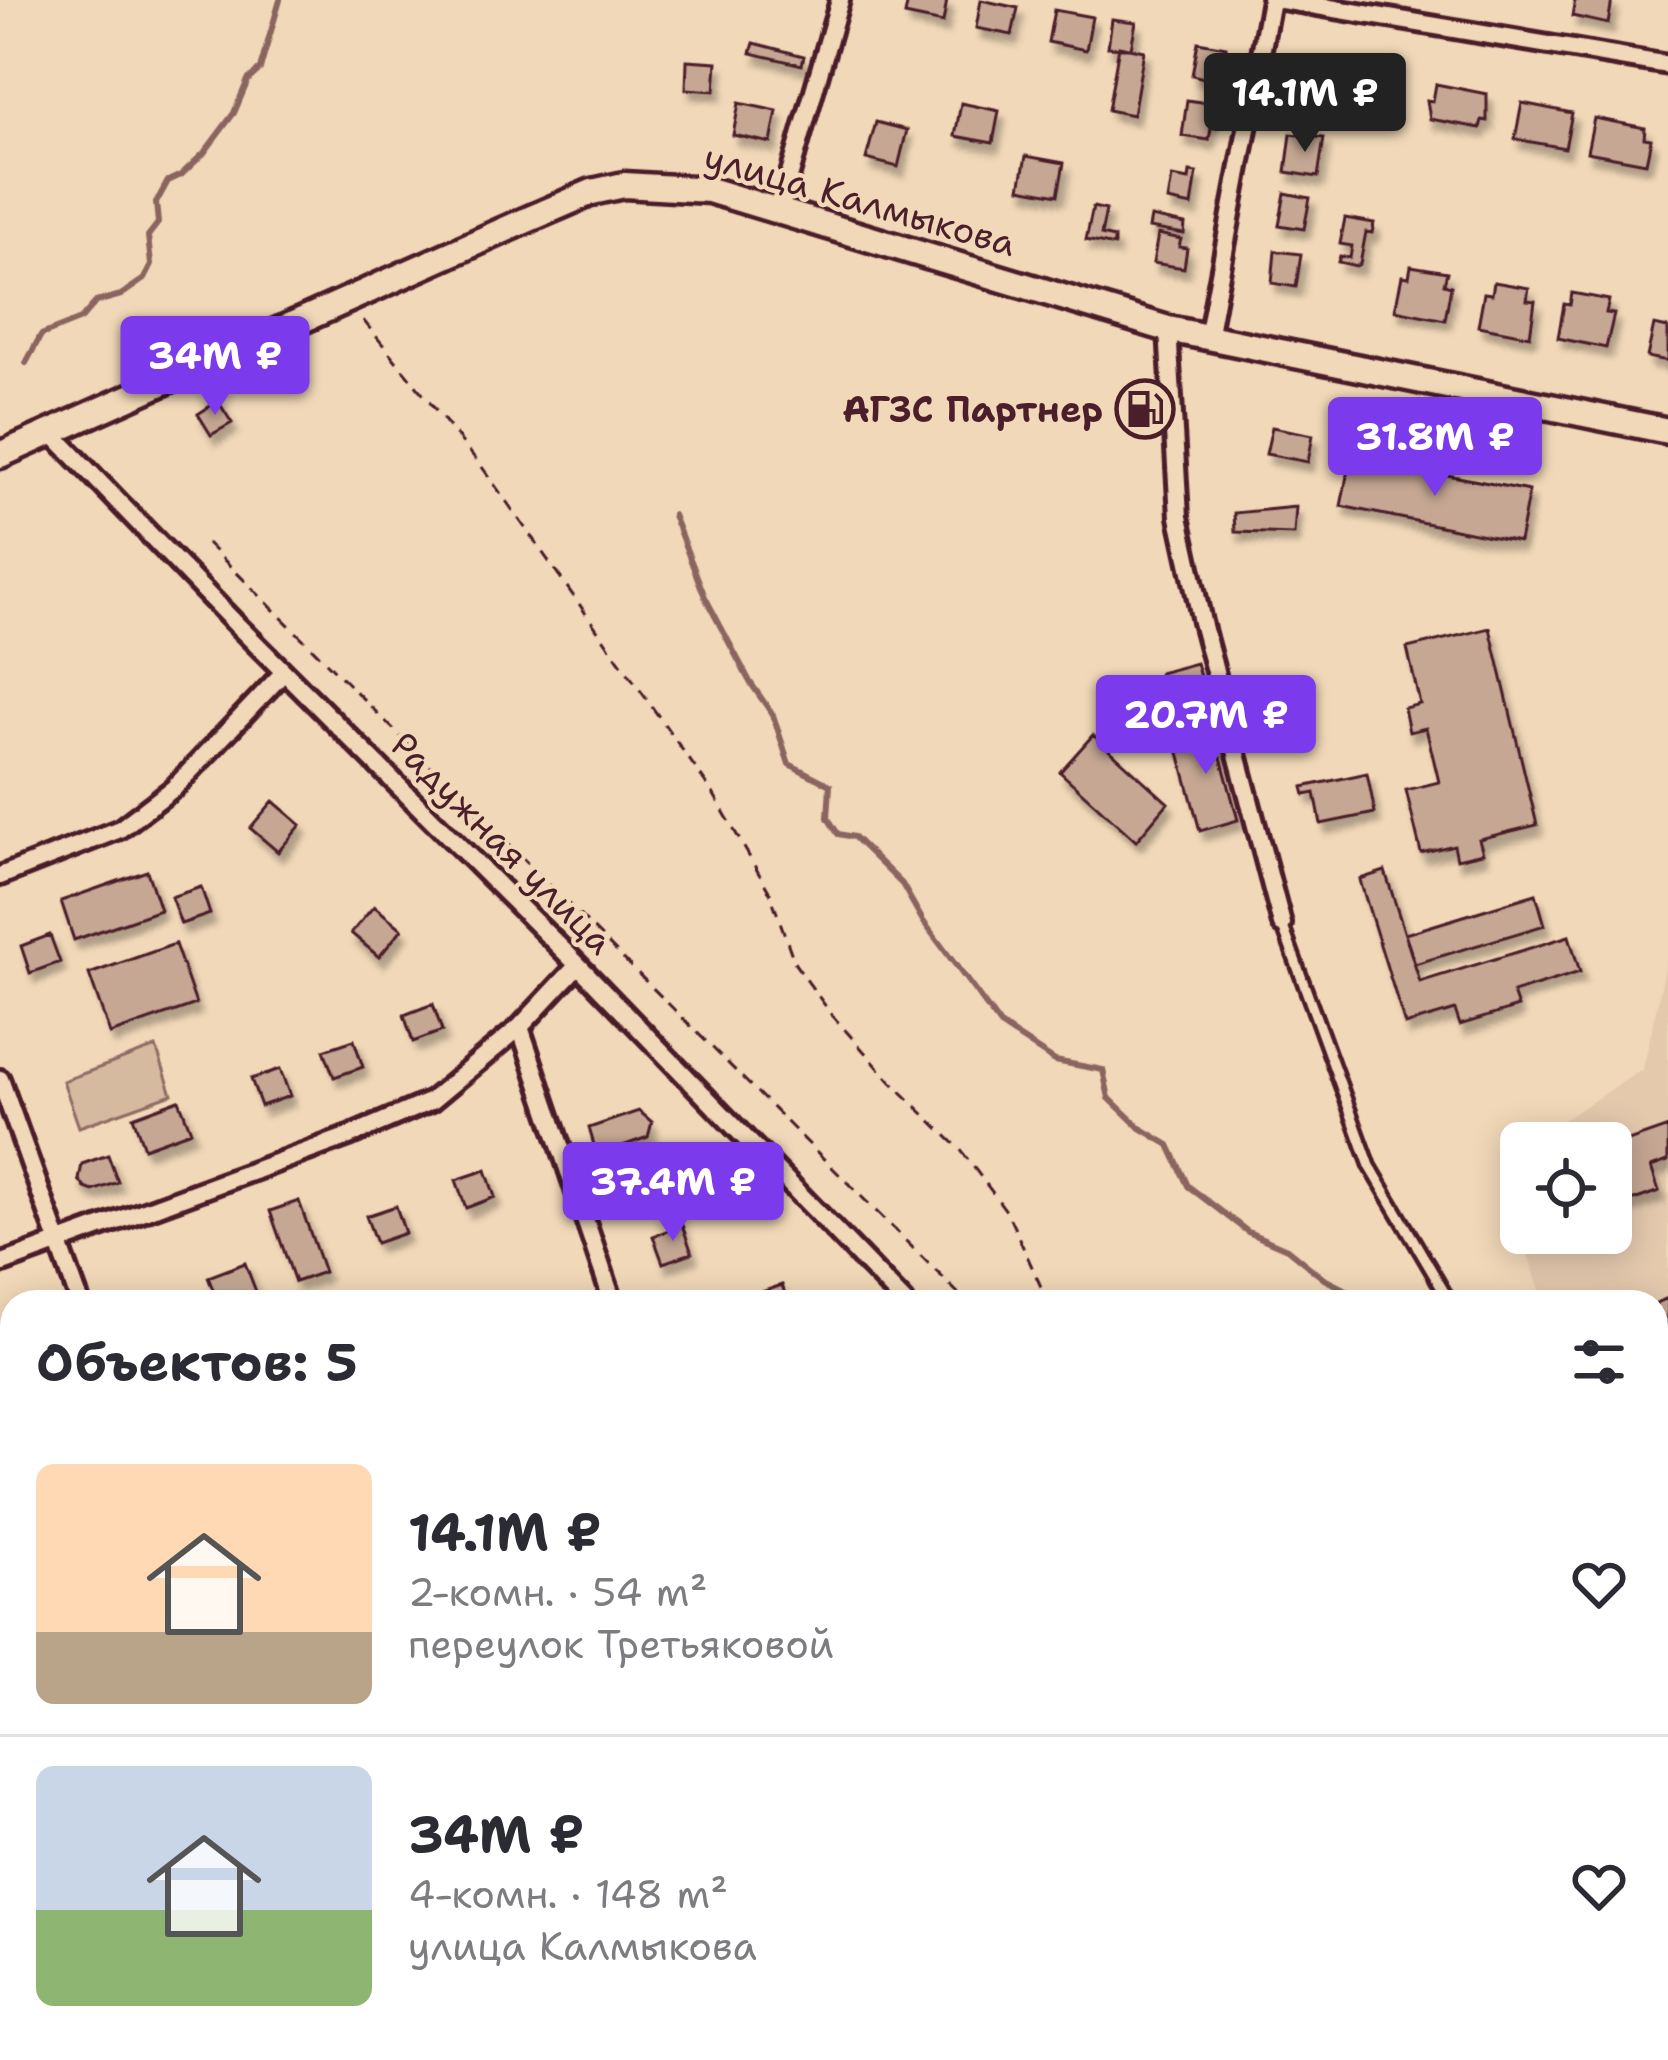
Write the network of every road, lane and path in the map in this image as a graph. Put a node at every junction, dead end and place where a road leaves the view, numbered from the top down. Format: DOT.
graph roads {
  1 [pos="840,0"];
  2 [pos="1271,0"];
  3 [pos="1282,0"];
  4 [pos="1668,65"];
  5 [pos="780,209"];
  6 [pos="346,300"];
  7 [pos="1168,329"];
  8 [pos="1208,338"];
  9 [pos="1668,431"];
  10 [pos="52,433"];
  11 [pos="0,455"];
  12 [pos="207,543"];
  13 [pos="284,671"];
  14 [pos="0,877"];
  15 [pos="1282,924"];
  16 [pos="578,965"];
  17 [pos="520,1027"];
  18 [pos="0,1079"];
  19 [pos="59,1243"];
  20 [pos="0,1264"];
  21 [pos="76,1290"];
  22 [pos="610,1290"];
  23 [pos="892,1290"];
  24 [pos="955,1290"];
  25 [pos="1043,1290"];
  26 [pos="1443,1290"];
  1 -- 5 [label="street"];
  2 -- 8 [label="street"];
  3 -- 4 [label="street"];
  5 -- 6 [label="main road, улица Калмыкова"];
  5 -- 7 [label="main road, улица Калмыкова"];
  6 -- 10 [label="main road, улица Калмыкова"];
  6 -- 25 [label="path"];
  7 -- 8 [label="main road, улица Калмыкова"];
  7 -- 15 [label="street"];
  8 -- 9 [label="main road, улица Калмыкова"];
  10 -- 11 [label="main road, улица Калмыкова"];
  10 -- 13 [label="street, Радужная улица"];
  12 -- 24 [label="path"];
  13 -- 14 [label="street"];
  13 -- 16 [label="street, Радужная улица"];
  15 -- 26 [label="lane"];
  16 -- 17 [label="street"];
  16 -- 23 [label="street, Радужная улица"];
  17 -- 19 [label="street"];
  17 -- 22 [label="street"];
  18 -- 19 [label="street"];
  19 -- 20 [label="street"];
  19 -- 21 [label="street"];
}
